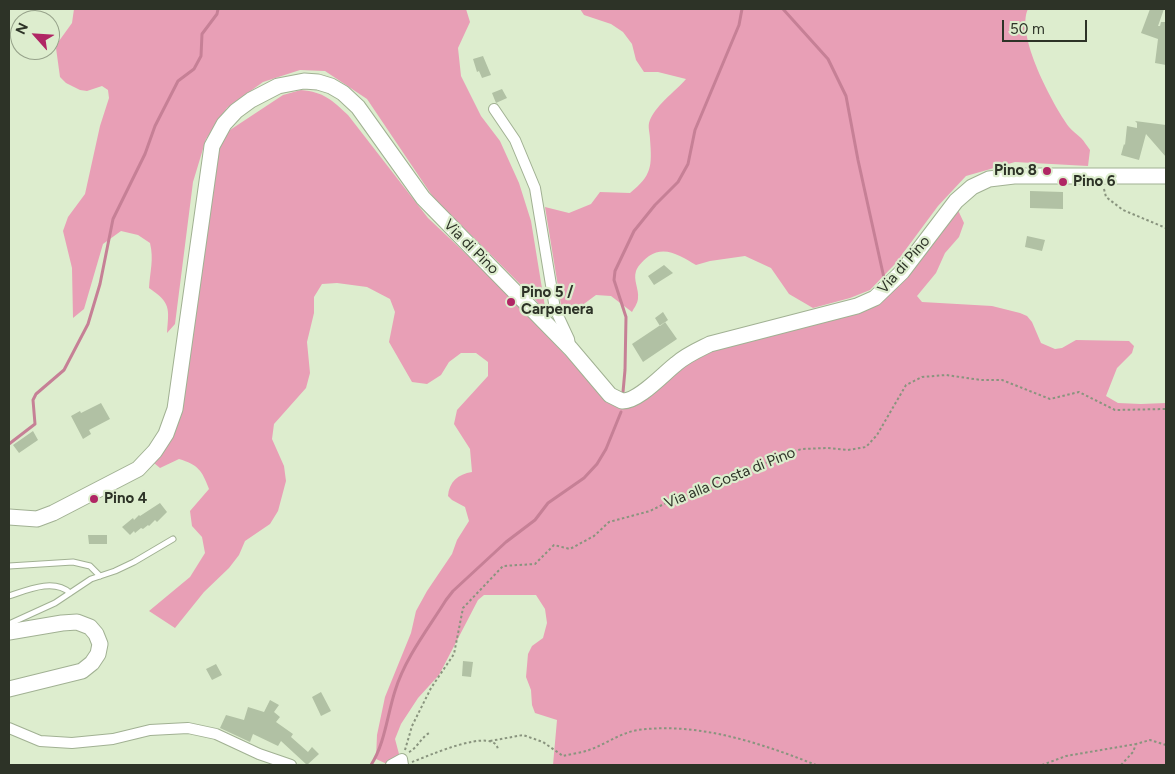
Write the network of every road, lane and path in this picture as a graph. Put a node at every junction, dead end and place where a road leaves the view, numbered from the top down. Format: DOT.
graph roads {
  1 [pos="494,109"];
  2 [pos="1166,176"];
  3 [pos="1101,177"];
  4 [pos="1166,228"];
  5 [pos="571,349"];
  6 [pos="1166,409"];
  7 [pos="9,518"];
  8 [pos="173,539"];
  9 [pos="9,566"];
  10 [pos="100,576"];
  11 [pos="70,593"];
  12 [pos="9,596"];
  13 [pos="9,624"];
  14 [pos="9,632"];
  15 [pos="9,689"];
  16 [pos="9,728"];
  17 [pos="429,733"];
  18 [pos="490,741"];
  19 [pos="1136,744"];
  20 [pos="1166,745"];
  21 [pos="498,750"];
  22 [pos="403,762"];
  23 [pos="291,765"];
  24 [pos="391,765"];
  25 [pos="816,765"];
  26 [pos="1042,765"];
  27 [pos="1121,765"];
  1 -- 5 [label="street"];
  2 -- 3 [label="street, Via di Pino"];
  3 -- 4 [label="path"];
  3 -- 5 [label="street, Via di Pino"];
  5 -- 7 [label="street, Via di Pino"];
  6 -- 22 [label="path, Via alla Costa di Pino"];
  8 -- 10 [label="lane"];
  9 -- 10 [label="lane"];
  10 -- 11 [label="lane"];
  11 -- 12 [label="lane"];
  11 -- 13 [label="lane"];
  14 -- 15 [label="street"];
  16 -- 23 [label="street"];
  17 -- 22 [label="path"];
  18 -- 21 [label="path"];
  18 -- 22 [label="path"];
  18 -- 25 [label="path"];
  19 -- 20 [label="path"];
  19 -- 26 [label="path"];
  19 -- 27 [label="path"];
  22 -- 24 [label="street"];
}
